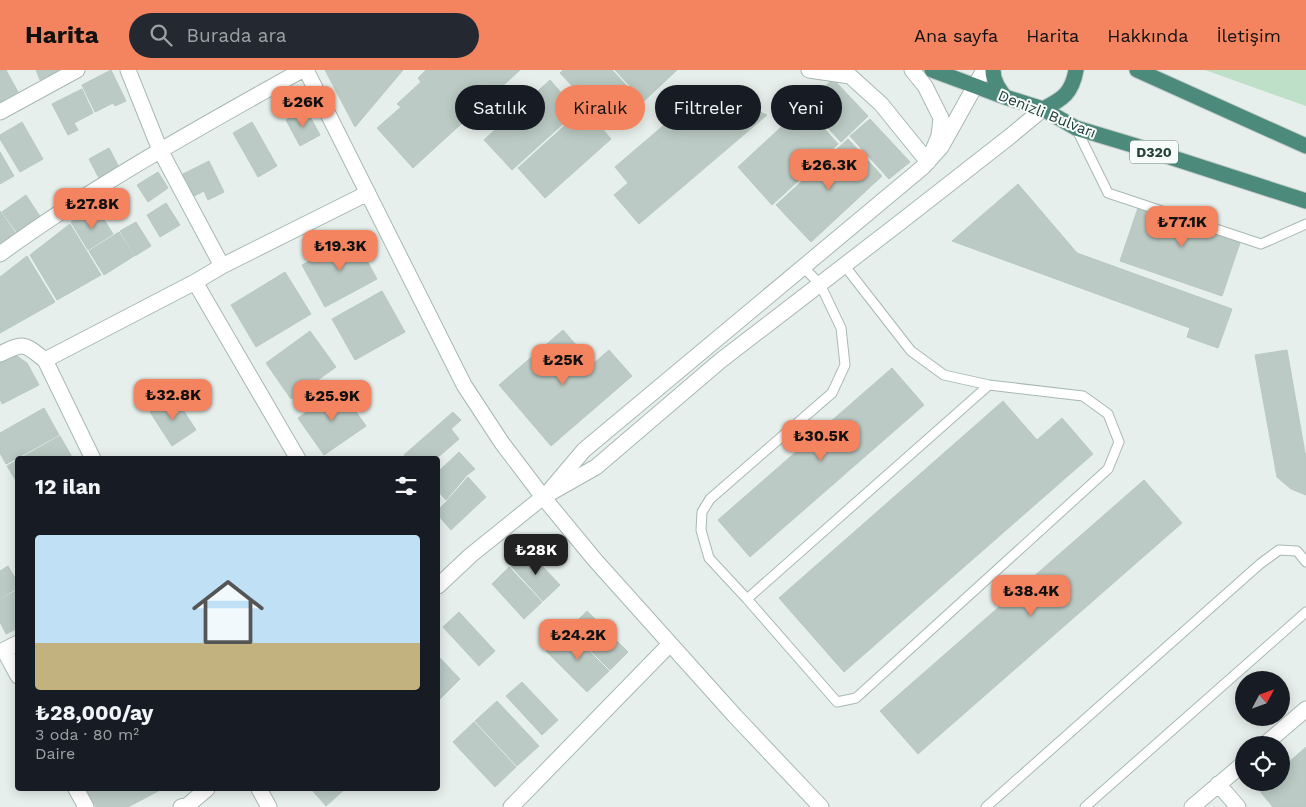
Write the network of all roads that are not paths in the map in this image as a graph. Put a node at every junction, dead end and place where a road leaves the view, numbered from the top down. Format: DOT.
graph roads {
  1 [pos="77,70"];
  2 [pos="128,70"];
  3 [pos="302,70"];
  4 [pos="306,70"];
  5 [pos="809,70"];
  6 [pos="912,70"];
  7 [pos="932,70"];
  8 [pos="984,70"];
  9 [pos="993,70"];
  10 [pos="1076,70"];
  11 [pos="1137,70"];
  12 [pos="975,86"];
  13 [pos="1005,97"];
  14 [pos="1043,108"];
  15 [pos="0,112"];
  16 [pos="1076,128"];
  17 [pos="1306,146"];
  18 [pos="160,150"];
  19 [pos="928,162"];
  20 [pos="368,193"];
  21 [pos="1306,201"];
  22 [pos="1306,224"];
  23 [pos="0,254"];
  24 [pos="844,265"];
  25 [pos="222,266"];
  26 [pos="803,267"];
  27 [pos="195,282"];
  28 [pos="820,284"];
  29 [pos="0,354"];
  30 [pos="45,360"];
  31 [pos="989,386"];
  32 [pos="92,456"];
  33 [pos="293,456"];
  34 [pos="543,497"];
  35 [pos="1306,562"];
  36 [pos="440,584"];
  37 [pos="747,599"];
  38 [pos="1306,612"];
  39 [pos="670,644"];
  40 [pos="7,645"];
  41 [pos="15,668"];
  42 [pos="1306,709"];
  43 [pos="1274,736"];
  44 [pos="1235,770"];
  45 [pos="1218,784"];
  46 [pos="77,791"];
  47 [pos="205,791"];
  48 [pos="260,791"];
  49 [pos="521,803"];
  50 [pos="86,807"];
  51 [pos="182,807"];
  52 [pos="269,807"];
  53 [pos="821,807"];
  54 [pos="986,807"];
  55 [pos="1085,807"];
  56 [pos="1192,807"];
  57 [pos="1238,807"];
  1 -- 15 [label="street"];
  2 -- 18 [label="street"];
  3 -- 18 [label="street"];
  4 -- 20 [label="street"];
  5 -- 19 [label="street"];
  6 -- 19 [label="street"];
  7 -- 12 [label="highway, Denizli Bulvarı / D320"];
  8 -- 12 [label="street"];
  9 -- 13 [label="highway"];
  10 -- 14 [label="highway"];
  11 -- 17 [label="highway"];
  12 -- 13 [label="highway, Denizli Bulvarı / D320"];
  12 -- 19 [label="street"];
  13 -- 14 [label="highway, Denizli Bulvarı / D320"];
  14 -- 16 [label="highway, Denizli Bulvarı / D320"];
  14 -- 24 [label="street"];
  16 -- 21 [label="highway, Denizli Bulvarı / D320"];
  16 -- 22 [label="lane"];
  18 -- 23 [label="street"];
  18 -- 25 [label="street"];
  19 -- 26 [label="street"];
  20 -- 25 [label="street"];
  20 -- 34 [label="street"];
  24 -- 28 [label="street"];
  24 -- 31 [label="lane"];
  25 -- 27 [label="street"];
  26 -- 28 [label="lane"];
  26 -- 34 [label="street"];
  27 -- 30 [label="street"];
  27 -- 33 [label="street"];
  28 -- 34 [label="street"];
  28 -- 37 [label="lane"];
  29 -- 30 [label="street"];
  30 -- 32 [label="street"];
  31 -- 37 [label="lane"];
  31 -- 37 [label="lane"];
  34 -- 36 [label="street"];
  34 -- 39 [label="street"];
  35 -- 54 [label="lane"];
  38 -- 55 [label="lane"];
  39 -- 49 [label="street"];
  39 -- 53 [label="street"];
  40 -- 41 [label="street"];
  42 -- 43 [label="street"];
  44 -- 45 [label="street"];
  45 -- 56 [label="street"];
  45 -- 57 [label="street"];
  46 -- 50 [label="street"];
  47 -- 51 [label="street"];
  48 -- 52 [label="street"];
}
